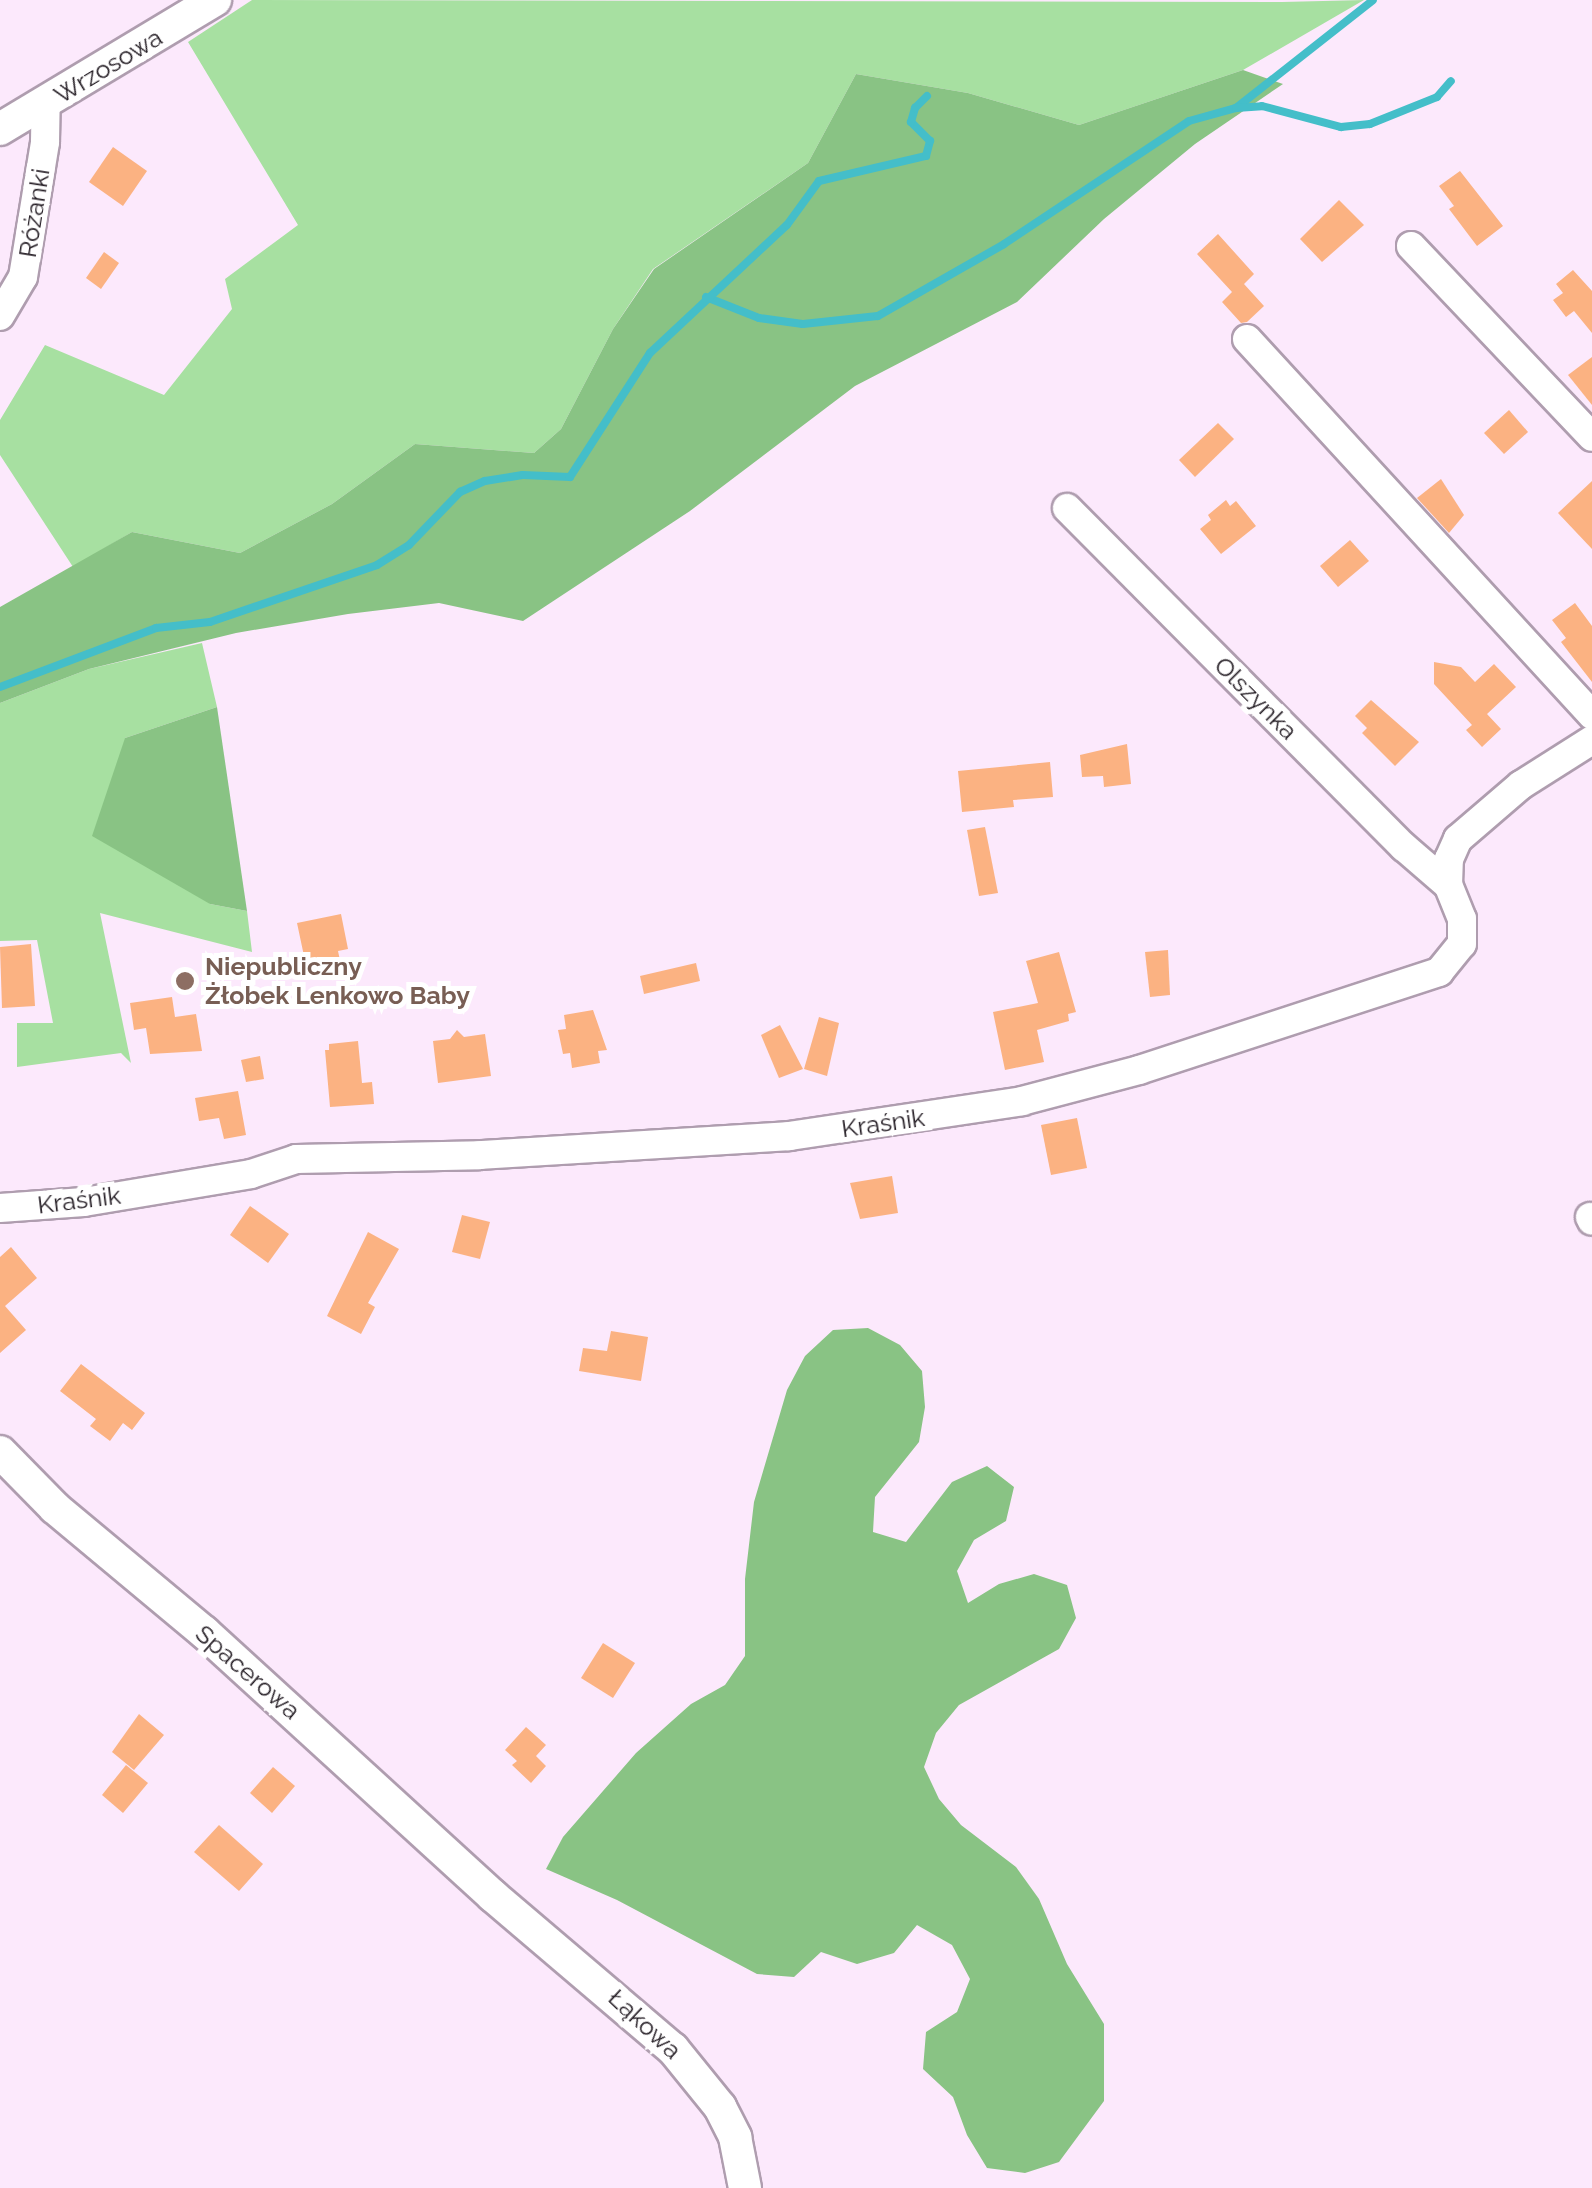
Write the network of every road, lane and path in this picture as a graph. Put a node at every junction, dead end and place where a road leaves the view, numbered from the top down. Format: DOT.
graph roads {
  1 [pos="215,0"];
  2 [pos="46,104"];
  3 [pos="0,129"];
  4 [pos="1411,246"];
  5 [pos="0,316"];
  6 [pos="1247,339"];
  7 [pos="1592,438"];
  8 [pos="1068,508"];
  9 [pos="1592,715"];
  10 [pos="1592,740"];
  11 [pos="1448,885"];
  12 [pos="0,1208"];
  13 [pos="0,1452"];
  14 [pos="493,1896"];
  15 [pos="745,2188"];
  1 -- 2 [label="street, Wrzosowa"];
  2 -- 3 [label="street, Wrzosowa"];
  2 -- 5 [label="street, Różanki"];
  4 -- 7 [label="street"];
  6 -- 9 [label="street"];
  8 -- 11 [label="street, Olszynka"];
  10 -- 11 [label="street, Kraśnik"];
  11 -- 12 [label="street, Kraśnik"];
  13 -- 14 [label="street, Spacerowa"];
  14 -- 15 [label="street, Łąkowa"];
}
